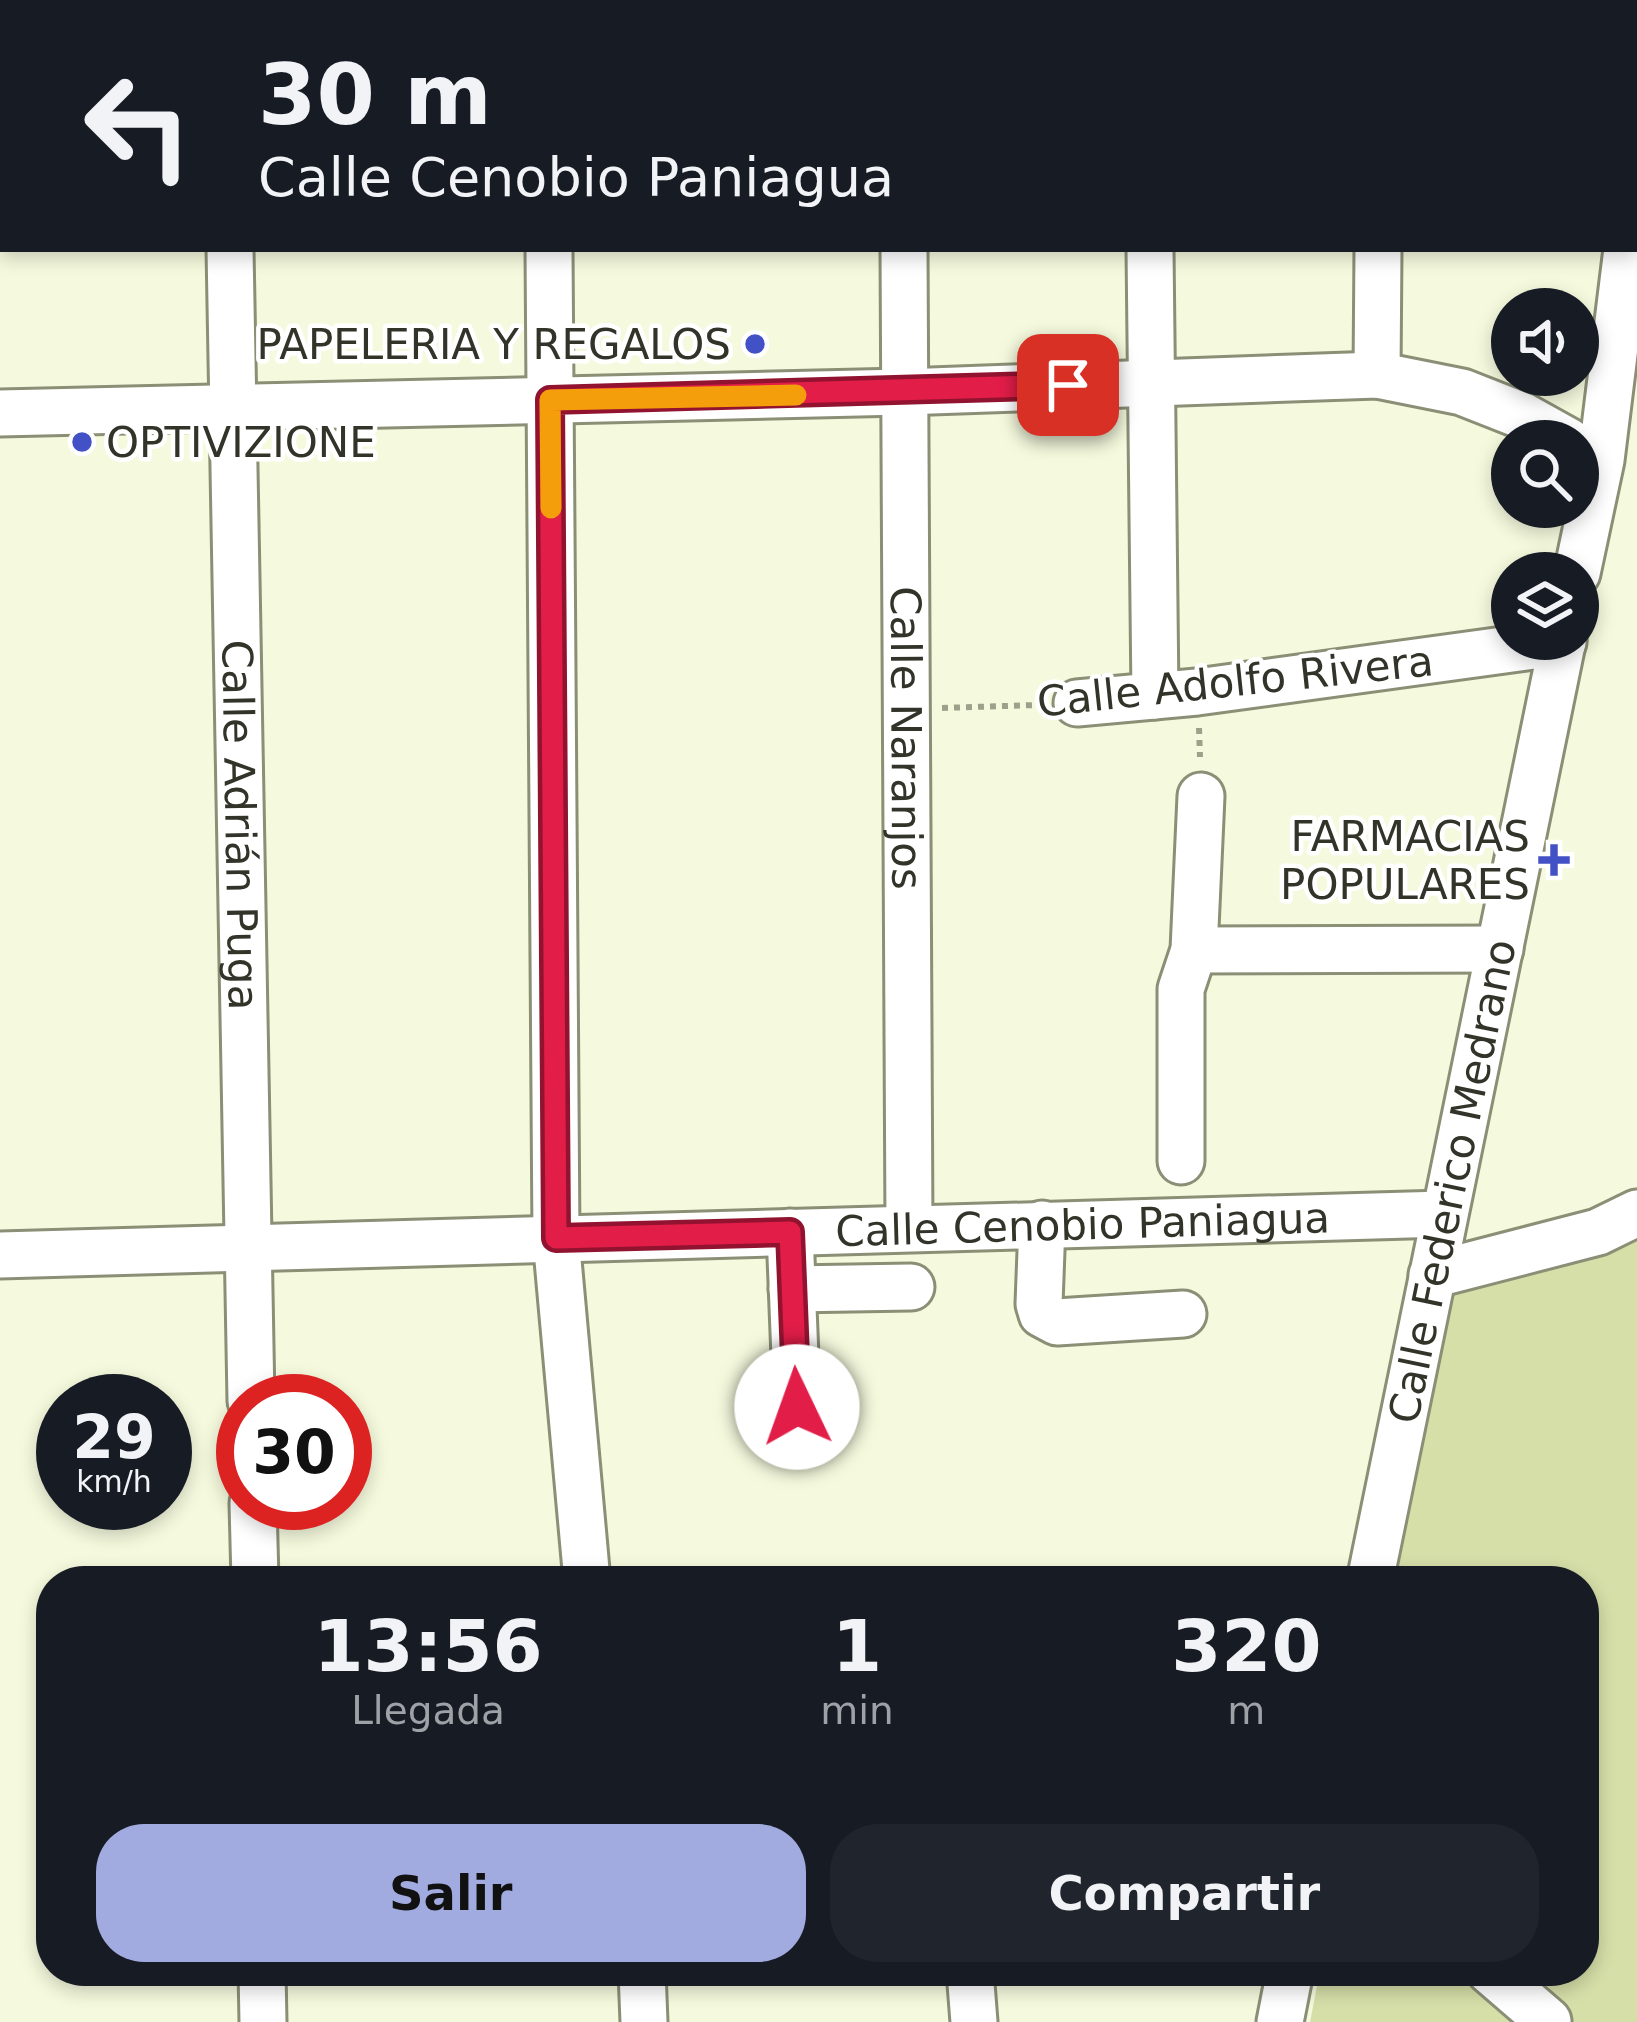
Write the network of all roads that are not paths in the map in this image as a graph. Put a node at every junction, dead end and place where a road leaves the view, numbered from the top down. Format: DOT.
graph roads {
  1 [pos="230,252"];
  2 [pos="549,252"];
  3 [pos="904,252"];
  4 [pos="1150,252"];
  5 [pos="1378,252"];
  6 [pos="1627,252"];
  7 [pos="1377,375"];
  8 [pos="1150,382"];
  9 [pos="904,392"];
  10 [pos="550,400"];
  11 [pos="233,408"];
  12 [pos="0,413"];
  13 [pos="1530,420"];
  14 [pos="1599,436"];
  15 [pos="1491,651"];
  16 [pos="1559,660"];
  17 [pos="1176,694"];
  18 [pos="1077,703"];
  19 [pos="1201,796"];
  20 [pos="1500,949"];
  21 [pos="1194,950"];
  22 [pos="1180,1161"];
  23 [pos="1637,1213"];
  24 [pos="1444,1214"];
  25 [pos="1042,1224"];
  26 [pos="909,1227"];
  27 [pos="790,1232"];
  28 [pos="556,1238"];
  29 [pos="248,1247"];
  30 [pos="0,1255"];
  31 [pos="1432,1275"];
  32 [pos="910,1287"];
  33 [pos="792,1289"];
  34 [pos="1183,1314"];
  35 [pos="250,1374"];
  36 [pos="797,1407"];
  37 [pos="253,1530"];
  38 [pos="254,1566"];
  39 [pos="586,1566"];
  40 [pos="1373,1566"];
  41 [pos="262,1986"];
  42 [pos="643,1986"];
  43 [pos="971,1986"];
  44 [pos="1287,1986"];
  45 [pos="1508,1986"];
  46 [pos="1548,2020"];
  47 [pos="263,2022"];
  48 [pos="644,2022"];
  49 [pos="974,2022"];
  50 [pos="1280,2022"];
  1 -- 11 [label="street, Calle Adrián Puga"];
  2 -- 10 [label="street"];
  3 -- 9 [label="street, Calle Naranjos"];
  4 -- 8 [label="street"];
  5 -- 7 [label="street"];
  6 -- 14 [label="street"];
  7 -- 8 [label="street"];
  7 -- 13 [label="street"];
  8 -- 9 [label="street"];
  8 -- 17 [label="street"];
  9 -- 10 [label="street"];
  9 -- 26 [label="street, Calle Naranjos"];
  10 -- 11 [label="street"];
  10 -- 28 [label="street"];
  11 -- 12 [label="street"];
  11 -- 29 [label="street, Calle Adrián Puga"];
  15 -- 17 [label="street, Calle Adolfo Rivera"];
  16 -- 20 [label="street, Calle Federico Medrano"];
  17 -- 18 [label="street, Calle Adolfo Rivera"];
  19 -- 21 [label="street"];
  20 -- 21 [label="street"];
  20 -- 24 [label="street, Calle Federico Medrano"];
  21 -- 22 [label="street"];
  23 -- 31 [label="street"];
  24 -- 25 [label="street, Calle Cenobio Paniagua"];
  24 -- 31 [label="street, Calle Federico Medrano"];
  25 -- 26 [label="street, Calle Cenobio Paniagua"];
  25 -- 34 [label="street"];
  26 -- 27 [label="street, Calle Cenobio Paniagua"];
  27 -- 28 [label="street, Calle Cenobio Paniagua"];
  27 -- 33 [label="street"];
  28 -- 29 [label="street, Calle Cenobio Paniagua"];
  28 -- 39 [label="street"];
  29 -- 30 [label="street, Calle Cenobio Paniagua"];
  29 -- 35 [label="street, Calle Adrián Puga"];
  31 -- 40 [label="street, Calle Federico Medrano"];
  32 -- 33 [label="street"];
  33 -- 36 [label="street"];
  37 -- 38 [label="street"];
  41 -- 47 [label="street"];
  42 -- 48 [label="street"];
  43 -- 49 [label="street"];
  44 -- 50 [label="street"];
  45 -- 46 [label="street"];
}
